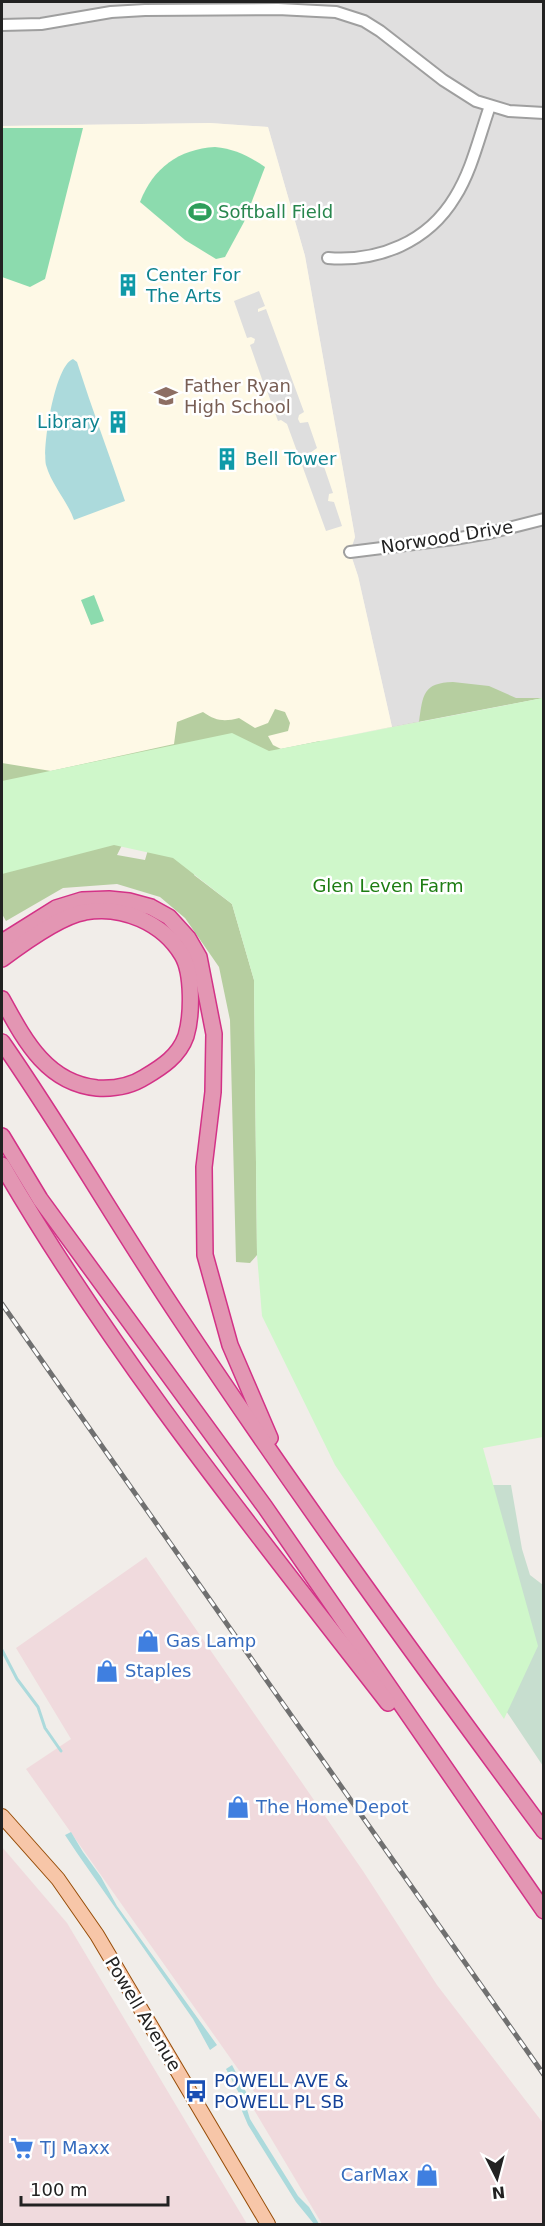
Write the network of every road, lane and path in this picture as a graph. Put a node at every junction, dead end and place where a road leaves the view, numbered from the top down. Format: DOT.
graph roads {
  1 [pos="278,5"];
  2 [pos="2,25"];
  3 [pos="490,106"];
  4 [pos="543,113"];
  5 [pos="328,258"];
  6 [pos="543,519"];
  7 [pos="350,552"];
  8 [pos="32,930"];
  9 [pos="2,942"];
  10 [pos="2,958"];
  11 [pos="2,999"];
  12 [pos="2,1042"];
  13 [pos="2,1136"];
  14 [pos="2,1165"];
  15 [pos="286,1474"];
  16 [pos="2,1816"];
  17 [pos="484,1825"];
  18 [pos="543,1831"];
  19 [pos="543,1911"];
  20 [pos="268,2224"];
  1 -- 2 [label="street"];
  1 -- 3 [label="street"];
  3 -- 4 [label="street"];
  3 -- 5 [label="street"];
  6 -- 7 [label="street, Norwood Drive"];
  8 -- 9 [label="highway"];
  8 -- 10 [label="highway"];
  8 -- 11 [label="highway"];
  8 -- 15 [label="highway"];
  12 -- 15 [label="highway"];
  13 -- 17 [label="highway"];
  14 -- 17 [label="highway"];
  15 -- 18 [label="highway"];
  16 -- 20 [label="main road, Powell Avenue"];
  17 -- 19 [label="highway"];
}
